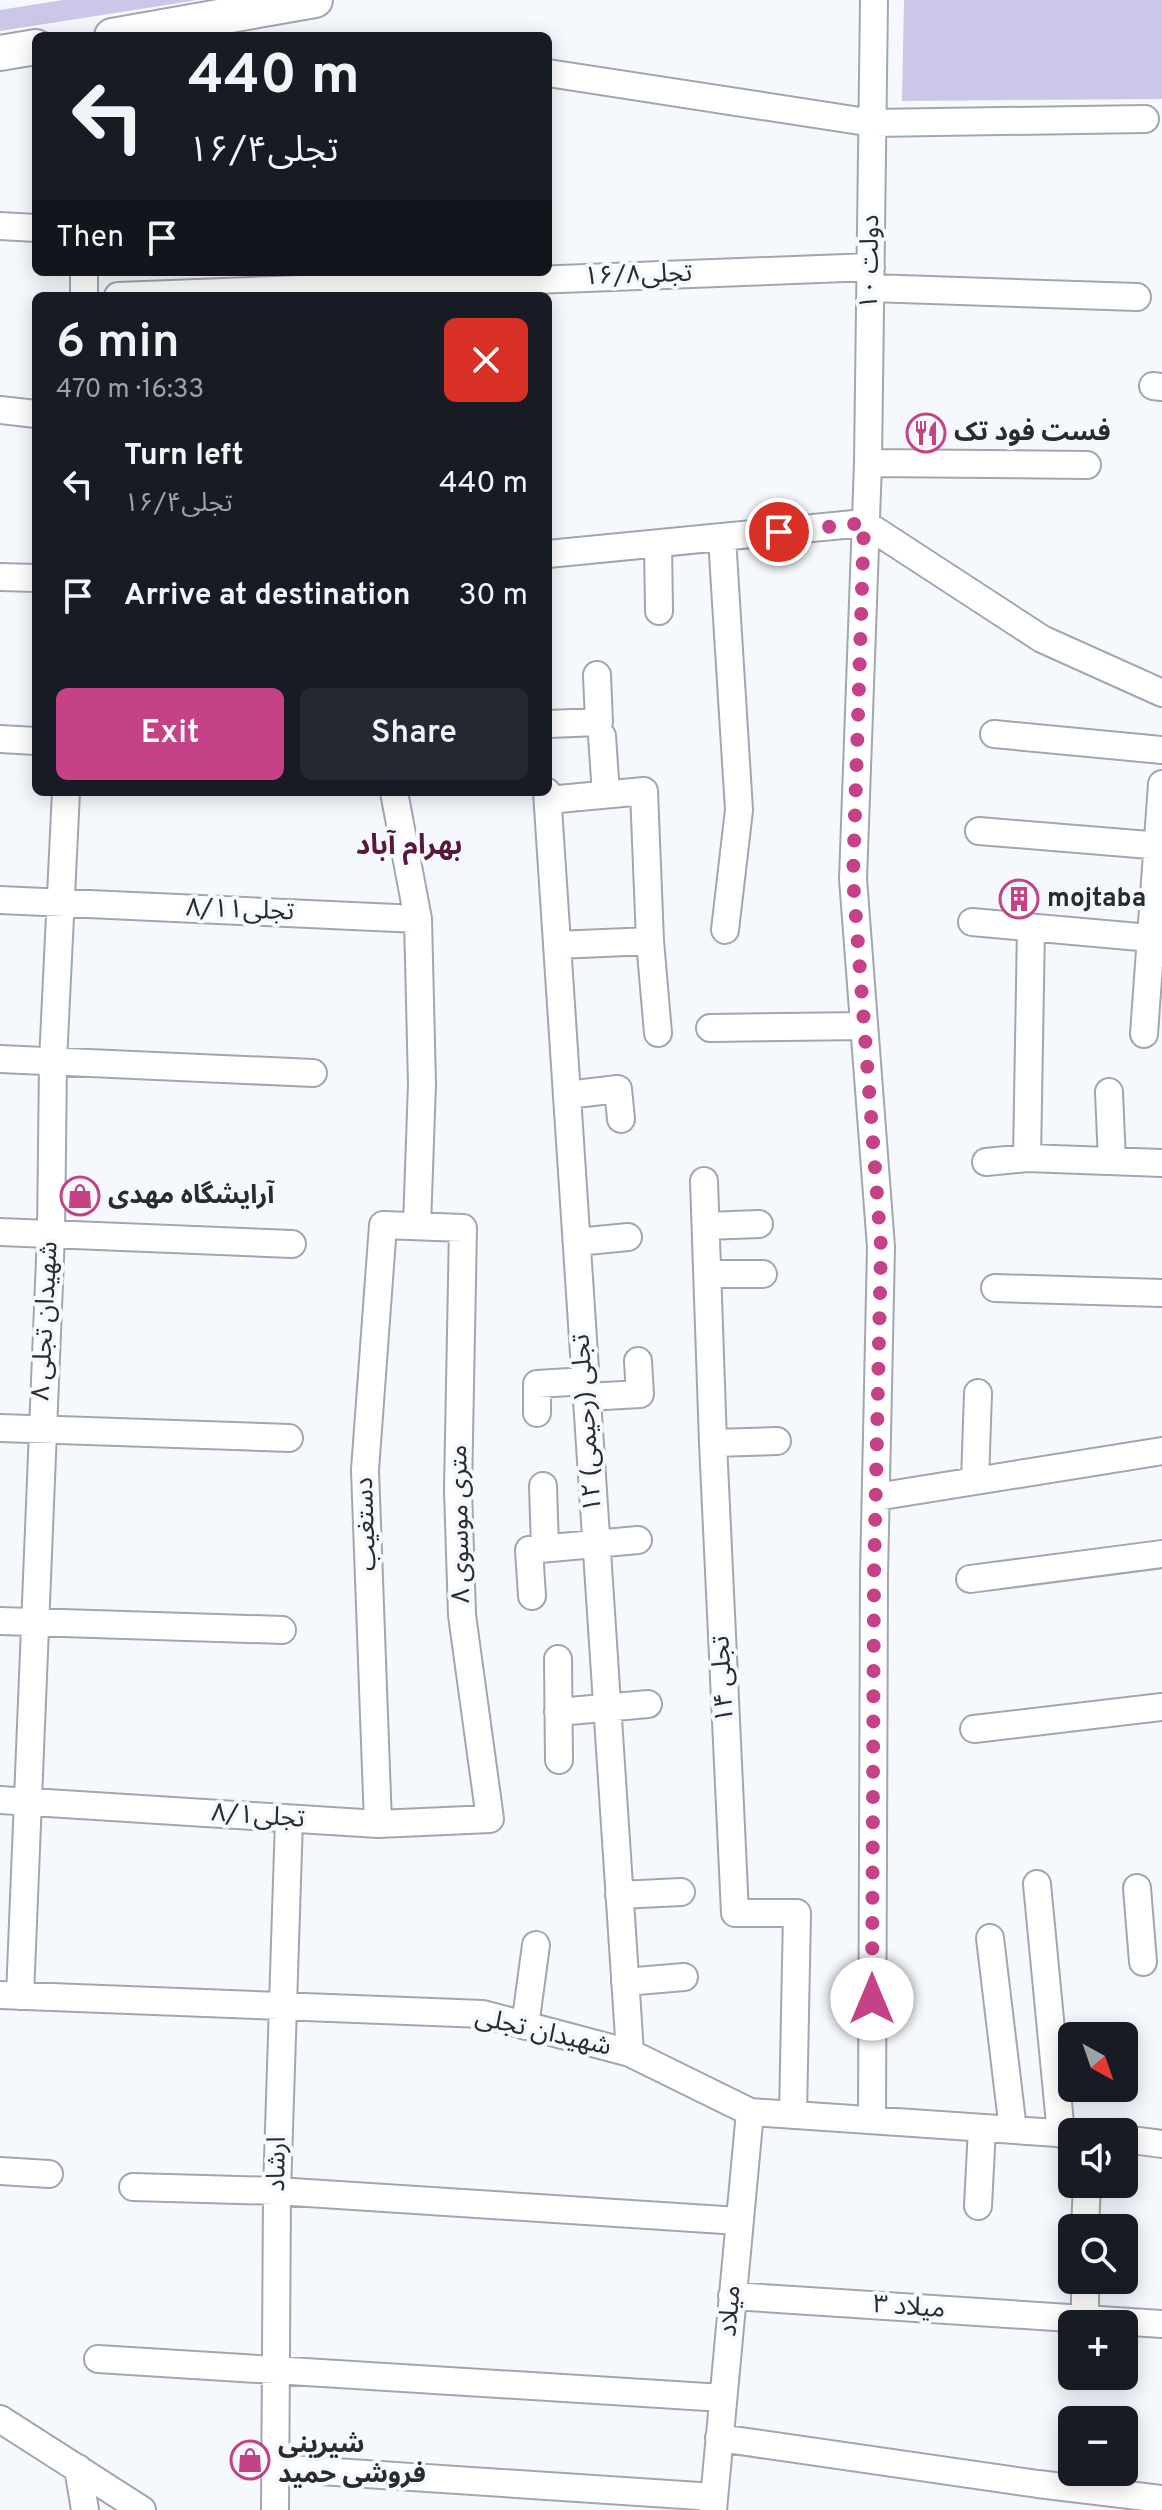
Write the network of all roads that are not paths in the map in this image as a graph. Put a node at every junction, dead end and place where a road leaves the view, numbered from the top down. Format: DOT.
graph roads {
  1 [pos="315,0"];
  2 [pos="874,0"];
  3 [pos="135,32"];
  4 [pos="32,48"];
  5 [pos="0,53"];
  6 [pos="552,74"];
  7 [pos="1145,119"];
  8 [pos="873,123"];
  9 [pos="0,226"];
  10 [pos="32,228"];
  11 [pos="871,278"];
  12 [pos="300,286"];
  13 [pos="191,292"];
  14 [pos="1137,297"];
  15 [pos="0,410"];
  16 [pos="32,414"];
  17 [pos="868,463"];
  18 [pos="1087,465"];
  19 [pos="864,523"];
  20 [pos="722,538"];
  21 [pos="658,544"];
  22 [pos="552,554"];
  23 [pos="0,577"];
  24 [pos="32,578"];
  25 [pos="659,611"];
  26 [pos="597,675"];
  27 [pos="1162,693"];
  28 [pos="552,724"];
  29 [pos="994,734"];
  30 [pos="602,736"];
  31 [pos="0,739"];
  32 [pos="32,741"];
  33 [pos="1162,750"];
  34 [pos="1162,784"];
  35 [pos="606,794"];
  36 [pos="66,796"];
  37 [pos="395,796"];
  38 [pos="548,796"];
  39 [pos="552,796"];
  40 [pos="979,831"];
  41 [pos="1160,846"];
  42 [pos="0,900"];
  43 [pos="61,904"];
  44 [pos="418,919"];
  45 [pos="972,922"];
  46 [pos="1031,927"];
  47 [pos="725,930"];
  48 [pos="1157,939"];
  49 [pos="650,941"];
  50 [pos="557,945"];
  51 [pos="864,1026"];
  52 [pos="710,1028"];
  53 [pos="658,1033"];
  54 [pos="1144,1034"];
  55 [pos="0,1059"];
  56 [pos="53,1061"];
  57 [pos="313,1073"];
  58 [pos="1109,1092"];
  59 [pos="567,1095"];
  60 [pos="621,1119"];
  61 [pos="1027,1158"];
  62 [pos="1112,1161"];
  63 [pos="986,1162"];
  64 [pos="1162,1163"];
  65 [pos="704,1181"];
  66 [pos="759,1224"];
  67 [pos="417,1226"];
  68 [pos="706,1226"];
  69 [pos="0,1232"];
  70 [pos="51,1234"];
  71 [pos="628,1237"];
  72 [pos="577,1242"];
  73 [pos="292,1244"];
  74 [pos="708,1274"];
  75 [pos="763,1274"];
  76 [pos="995,1288"];
  77 [pos="1162,1293"];
  78 [pos="638,1361"];
  79 [pos="586,1389"];
  80 [pos="978,1393"];
  81 [pos="537,1413"];
  82 [pos="0,1428"];
  83 [pos="41,1430"];
  84 [pos="289,1438"];
  85 [pos="777,1441"];
  86 [pos="713,1443"];
  87 [pos="1162,1451"];
  88 [pos="975,1481"];
  89 [pos="543,1486"];
  90 [pos="876,1497"];
  91 [pos="638,1540"];
  92 [pos="596,1545"];
  93 [pos="537,1549"];
  94 [pos="1162,1554"];
  95 [pos="970,1579"];
  96 [pos="532,1596"];
  97 [pos="0,1621"];
  98 [pos="35,1623"];
  99 [pos="282,1630"];
  100 [pos="558,1659"];
  101 [pos="648,1704"];
  102 [pos="1162,1707"];
  103 [pos="607,1709"];
  104 [pos="558,1712"];
  105 [pos="974,1729"];
  106 [pos="559,1760"];
  107 [pos="0,1800"];
  108 [pos="27,1802"];
  109 [pos="289,1819"];
  110 [pos="490,1819"];
  111 [pos="378,1824"];
  112 [pos="1037,1884"];
  113 [pos="1137,1888"];
  114 [pos="681,1892"];
  115 [pos="619,1895"];
  116 [pos="990,1938"];
  117 [pos="536,1945"];
  118 [pos="1143,1962"];
  119 [pos="684,1977"];
  120 [pos="625,1982"];
  121 [pos="10,1996"];
  122 [pos="281,2007"];
  123 [pos="525,2026"];
  124 [pos="630,2053"];
  125 [pos="750,2112"];
  126 [pos="793,2115"];
  127 [pos="1065,2118"];
  128 [pos="872,2120"];
  129 [pos="982,2128"];
  130 [pos="1013,2130"];
  131 [pos="1058,2133"];
  132 [pos="1138,2141"];
  133 [pos="1162,2144"];
  134 [pos="0,2171"];
  135 [pos="49,2174"];
  136 [pos="133,2187"];
  137 [pos="277,2191"];
  138 [pos="978,2206"];
  139 [pos="739,2221"];
  140 [pos="732,2296"];
  141 [pos="1058,2317"];
  142 [pos="1138,2322"];
  143 [pos="1162,2324"];
  144 [pos="98,2359"];
  145 [pos="275,2368"];
  146 [pos="723,2398"];
  147 [pos="0,2419"];
  148 [pos="719,2438"];
  149 [pos="78,2468"];
  150 [pos="275,2468"];
  151 [pos="1162,2499"];
  152 [pos="713,2504"];
  153 [pos="85,2510"];
  154 [pos="142,2510"];
  155 [pos="275,2510"];
  1 -- 3 [label="main road"];
  2 -- 8 [label="street, ۱۰ دولت"];
  4 -- 5 [label="main road"];
  6 -- 8 [label="street"];
  7 -- 8 [label="street"];
  8 -- 11 [label="street, ۱۰ دولت"];
  9 -- 10 [label="street"];
  11 -- 12 [label="street, تجلی۱۶/۸"];
  11 -- 14 [label="street, تجلی۱۶/۸"];
  11 -- 17 [label="street, ۱۰ دولت"];
  12 -- 13 [label="street, تجلی۱۶/۸"];
  15 -- 16 [label="street"];
  17 -- 18 [label="street"];
  17 -- 19 [label="street, ۱۰ دولت"];
  19 -- 20 [label="street"];
  19 -- 27 [label="street"];
  19 -- 51 [label="street, ۱۰ دولت"];
  20 -- 21 [label="street"];
  20 -- 47 [label="street"];
  21 -- 22 [label="street"];
  21 -- 25 [label="street"];
  23 -- 24 [label="street"];
  26 -- 28 [label="street"];
  29 -- 33 [label="street"];
  30 -- 35 [label="street"];
  31 -- 32 [label="street"];
  34 -- 41 [label="street"];
  35 -- 39 [label="street"];
  35 -- 49 [label="street"];
  36 -- 43 [label="street, شهیدان تجلی ۸"];
  37 -- 44 [label="street"];
  38 -- 50 [label="street, ۱۲ تجلی (رحیمی)"];
  40 -- 41 [label="street"];
  41 -- 48 [label="street"];
  42 -- 43 [label="street, تجلی۸/۱۱"];
  43 -- 44 [label="street, تجلی۸/۱۱"];
  43 -- 56 [label="street, شهیدان تجلی ۸"];
  44 -- 67 [label="street"];
  45 -- 46 [label="street"];
  46 -- 48 [label="street"];
  46 -- 61 [label="street"];
  48 -- 54 [label="street"];
  49 -- 50 [label="street"];
  49 -- 53 [label="street"];
  50 -- 59 [label="street, ۱۲ تجلی (رحیمی)"];
  51 -- 52 [label="street"];
  51 -- 90 [label="street, ۱۰ دولت"];
  55 -- 56 [label="street"];
  56 -- 57 [label="street"];
  56 -- 70 [label="street, شهیدان تجلی ۸"];
  58 -- 62 [label="street"];
  59 -- 60 [label="street"];
  59 -- 72 [label="street, ۱۲ تجلی (رحیمی)"];
  61 -- 62 [label="street"];
  61 -- 63 [label="street"];
  62 -- 64 [label="street"];
  65 -- 68 [label="street, تجلی ۱۴"];
  66 -- 68 [label="street"];
  67 -- 110 [label="street, ۸ متری موسوی"];
  67 -- 111 [label="street, دستغیب"];
  68 -- 74 [label="street, تجلی ۱۴"];
  69 -- 70 [label="street"];
  70 -- 73 [label="street"];
  70 -- 83 [label="street, شهیدان تجلی ۸"];
  71 -- 72 [label="street"];
  72 -- 79 [label="street, ۱۲ تجلی (رحیمی)"];
  74 -- 75 [label="street"];
  74 -- 86 [label="street, تجلی ۱۴"];
  76 -- 77 [label="street"];
  78 -- 79 [label="street"];
  79 -- 81 [label="street"];
  79 -- 92 [label="street, ۱۲ تجلی (رحیمی)"];
  80 -- 88 [label="street"];
  82 -- 83 [label="street"];
  83 -- 84 [label="street"];
  83 -- 98 [label="street, شهیدان تجلی ۸"];
  85 -- 86 [label="street"];
  86 -- 126 [label="street, تجلی ۱۴"];
  87 -- 88 [label="street"];
  88 -- 90 [label="street"];
  89 -- 93 [label="street"];
  90 -- 128 [label="street, ۱۰ دولت"];
  91 -- 92 [label="street"];
  92 -- 93 [label="street"];
  92 -- 103 [label="street, ۱۲ تجلی (رحیمی)"];
  93 -- 96 [label="street"];
  94 -- 95 [label="street"];
  97 -- 98 [label="street"];
  98 -- 99 [label="street"];
  98 -- 108 [label="street, شهیدان تجلی ۸"];
  100 -- 104 [label="street"];
  101 -- 103 [label="street"];
  102 -- 105 [label="street"];
  103 -- 104 [label="street"];
  103 -- 115 [label="street, ۱۲ تجلی (رحیمی)"];
  104 -- 106 [label="street"];
  107 -- 108 [label="street, تجلی۸/۱"];
  108 -- 109 [label="street, تجلی۸/۱"];
  108 -- 121 [label="street, شهیدان تجلی ۸"];
  109 -- 111 [label="street, تجلی۸/۱"];
  109 -- 122 [label="street, ارشاد"];
  110 -- 111 [label="street, تجلی۸/۱"];
  112 -- 127 [label="street"];
  113 -- 118 [label="street"];
  114 -- 115 [label="street"];
  115 -- 120 [label="street, ۱۲ تجلی (رحیمی)"];
  116 -- 130 [label="street"];
  117 -- 123 [label="street"];
  119 -- 120 [label="street"];
  120 -- 124 [label="street, ۱۲ تجلی (رحیمی)"];
  121 -- 122 [label="street, شهیدان تجلی"];
  122 -- 123 [label="street, شهیدان تجلی"];
  122 -- 137 [label="street, ارشاد"];
  123 -- 124 [label="street, شهیدان تجلی"];
  124 -- 125 [label="street, شهیدان تجلی"];
  125 -- 126 [label="street, شهیدان تجلی"];
  125 -- 139 [label="street, میلاد"];
  126 -- 128 [label="street, شهیدان تجلی"];
  128 -- 129 [label="street, شهیدان تجلی"];
  129 -- 130 [label="street, شهیدان تجلی"];
  129 -- 138 [label="street"];
  130 -- 131 [label="street, شهیدان تجلی"];
  132 -- 133 [label="street"];
  134 -- 135 [label="street"];
  136 -- 137 [label="street"];
  137 -- 139 [label="street"];
  137 -- 145 [label="street, ارشاد"];
  139 -- 140 [label="street, میلاد"];
  140 -- 141 [label="street, ۳ میلاد"];
  140 -- 146 [label="street, میلاد"];
  142 -- 143 [label="street, ۳ میلاد"];
  144 -- 145 [label="street"];
  145 -- 146 [label="street"];
  145 -- 150 [label="street, ارشاد"];
  146 -- 148 [label="street, میلاد"];
  147 -- 149 [label="street"];
  148 -- 151 [label="street"];
  148 -- 152 [label="street, میلاد"];
  149 -- 153 [label="street"];
  149 -- 154 [label="street"];
  150 -- 152 [label="street"];
  150 -- 155 [label="street, ارشاد"];
}
